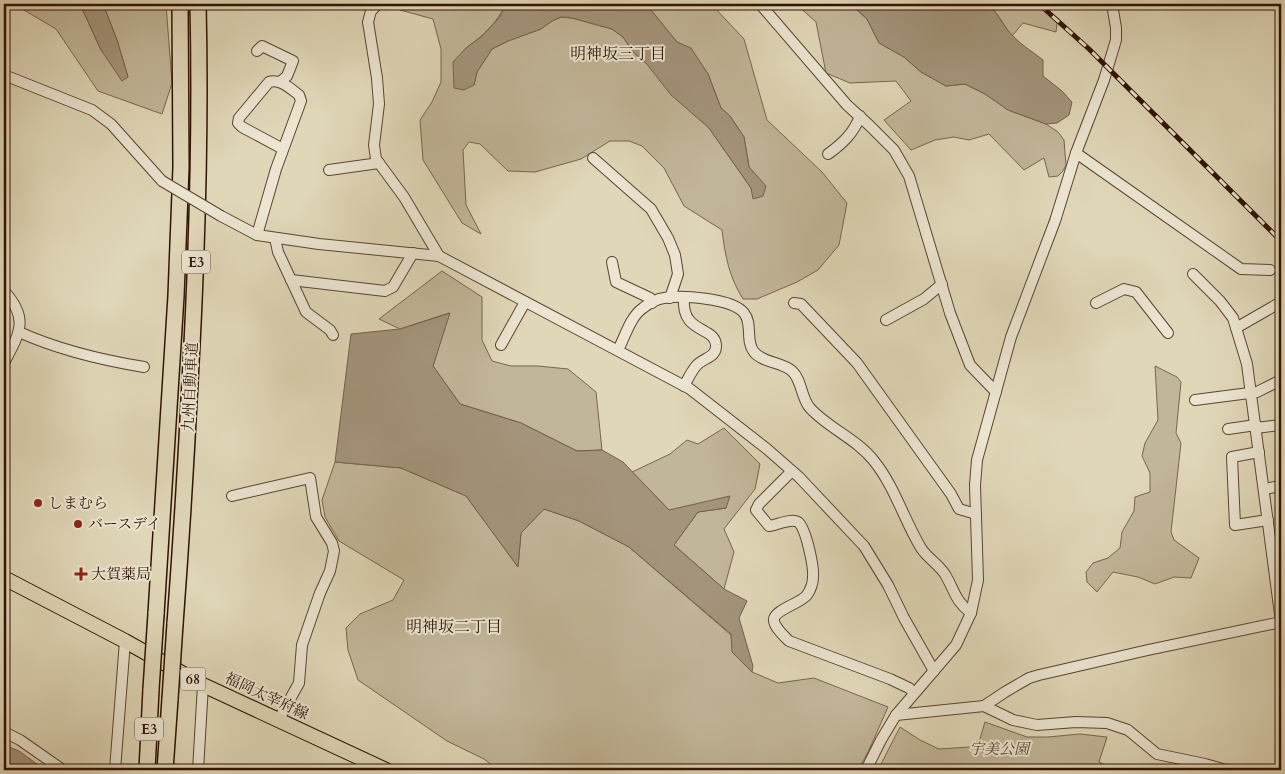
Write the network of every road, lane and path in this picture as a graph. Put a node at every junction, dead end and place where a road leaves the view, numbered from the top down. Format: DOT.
graph roads {
  1 [pos="180,4"];
  2 [pos="198,4"];
  3 [pos="378,4"];
  4 [pos="760,4"];
  5 [pos="1112,4"];
  6 [pos="257,51"];
  7 [pos="4,75"];
  8 [pos="280,82"];
  9 [pos="860,116"];
  10 [pos="283,149"];
  11 [pos="1076,153"];
  12 [pos="828,154"];
  13 [pos="593,158"];
  14 [pos="379,163"];
  15 [pos="329,170"];
  16 [pos="257,235"];
  17 [pos="275,238"];
  18 [pos="413,254"];
  19 [pos="440,256"];
  20 [pos="612,262"];
  21 [pos="1270,270"];
  22 [pos="1193,274"];
  23 [pos="291,280"];
  24 [pos="942,284"];
  25 [pos="4,291"];
  26 [pos="670,298"];
  27 [pos="684,298"];
  28 [pos="525,302"];
  29 [pos="1281,302"];
  30 [pos="652,303"];
  31 [pos="794,303"];
  32 [pos="1096,303"];
  33 [pos="886,320"];
  34 [pos="1236,328"];
  35 [pos="19,332"];
  36 [pos="1168,333"];
  37 [pos="333,335"];
  38 [pos="502,345"];
  39 [pos="618,350"];
  40 [pos="4,363"];
  41 [pos="144,367"];
  42 [pos="1281,380"];
  43 [pos="684,386"];
  44 [pos="996,392"];
  45 [pos="1251,392"];
  46 [pos="1195,400"];
  47 [pos="1281,425"];
  48 [pos="1256,427"];
  49 [pos="1228,429"];
  50 [pos="1259,452"];
  51 [pos="792,471"];
  52 [pos="1281,486"];
  53 [pos="1264,489"];
  54 [pos="232,496"];
  55 [pos="976,514"];
  56 [pos="1268,520"];
  57 [pos="1277,554"];
  58 [pos="4,578"];
  59 [pos="971,613"];
  60 [pos="1281,622"];
  61 [pos="125,641"];
  62 [pos="934,672"];
  63 [pos="203,685"];
  64 [pos="914,693"];
  65 [pos="984,706"];
  66 [pos="896,715"];
  67 [pos="279,719"];
  68 [pos="4,732"];
  69 [pos="63,770"];
  70 [pos="115,770"];
  71 [pos="147,770"];
  72 [pos="165,770"];
  73 [pos="198,770"];
  74 [pos="386,770"];
  75 [pos="866,770"];
  76 [pos="1226,770"];
  1 -- 71 [label="highway, 九州自動車道 / E3, bridge"];
  2 -- 72 [label="highway, 九州自動車道 / E3, bridge"];
  3 -- 14 [label="street"];
  4 -- 9 [label="street"];
  5 -- 11 [label="street"];
  6 -- 8 [label="street"];
  7 -- 16 [label="street, bridge"];
  8 -- 10 [label="street"];
  8 -- 10 [label="street"];
  9 -- 12 [label="street"];
  9 -- 24 [label="street"];
  10 -- 16 [label="street"];
  11 -- 21 [label="street"];
  11 -- 44 [label="street"];
  13 -- 26 [label="street"];
  14 -- 15 [label="street"];
  14 -- 19 [label="street"];
  16 -- 17 [label="street"];
  17 -- 18 [label="street"];
  17 -- 23 [label="street"];
  18 -- 19 [label="street"];
  18 -- 23 [label="street"];
  19 -- 28 [label="street"];
  20 -- 30 [label="street"];
  22 -- 34 [label="street"];
  23 -- 37 [label="street"];
  24 -- 33 [label="street"];
  24 -- 44 [label="street"];
  25 -- 35 [label="street"];
  26 -- 27 [label="street"];
  26 -- 30 [label="street"];
  27 -- 43 [label="street"];
  27 -- 59 [label="street"];
  28 -- 38 [label="street"];
  28 -- 39 [label="street"];
  29 -- 34 [label="street"];
  30 -- 39 [label="street"];
  31 -- 55 [label="street"];
  32 -- 36 [label="street"];
  34 -- 45 [label="street"];
  35 -- 40 [label="street"];
  35 -- 41 [label="street"];
  39 -- 43 [label="street"];
  42 -- 45 [label="street"];
  43 -- 51 [label="street"];
  44 -- 55 [label="street"];
  45 -- 46 [label="street"];
  45 -- 48 [label="street"];
  47 -- 48 [label="street"];
  48 -- 49 [label="street"];
  48 -- 50 [label="street"];
  50 -- 53 [label="street"];
  50 -- 56 [label="street"];
  51 -- 62 [label="street"];
  51 -- 64 [label="street"];
  52 -- 53 [label="street"];
  53 -- 56 [label="street"];
  54 -- 67 [label="street"];
  55 -- 59 [label="street"];
  56 -- 57 [label="street"];
  57 -- 60 [label="street"];
  58 -- 61 [label="main road, 福岡太宰府線 / 68"];
  59 -- 62 [label="street"];
  60 -- 65 [label="street"];
  61 -- 63 [label="main road, 福岡太宰府線 / 68"];
  61 -- 70 [label="street"];
  62 -- 64 [label="street"];
  63 -- 67 [label="main road, 福岡太宰府線 / 68"];
  63 -- 73 [label="street"];
  64 -- 66 [label="street"];
  65 -- 66 [label="street"];
  65 -- 76 [label="street"];
  66 -- 75 [label="street"];
  67 -- 74 [label="main road, 福岡太宰府線 / 68"];
  68 -- 69 [label="street"];
}
